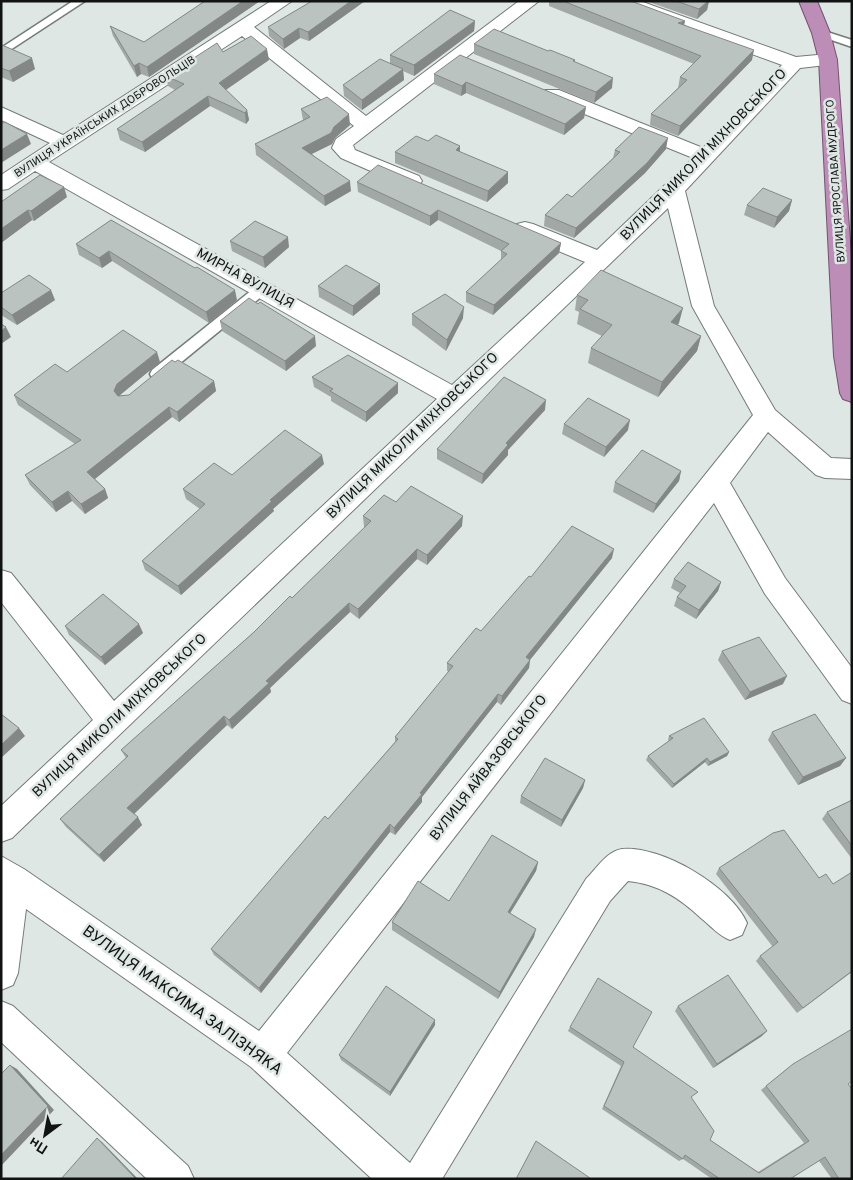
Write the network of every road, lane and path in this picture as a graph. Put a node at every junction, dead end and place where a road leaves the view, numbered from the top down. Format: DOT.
graph roads {
  1 [pos="80,1"];
  2 [pos="283,1"];
  3 [pos="530,1"];
  4 [pos="623,1"];
  5 [pos="808,1"];
  6 [pos="244,28"];
  7 [pos="821,33"];
  8 [pos="852,44"];
  9 [pos="1,53"];
  10 [pos="828,60"];
  11 [pos="794,63"];
  12 [pos="531,85"];
  13 [pos="1,113"];
  14 [pos="365,125"];
  15 [pos="63,142"];
  16 [pos="706,156"];
  17 [pos="35,163"];
  18 [pos="1,184"];
  19 [pos="429,188"];
  20 [pos="674,190"];
  21 [pos="510,222"];
  22 [pos="600,260"];
  23 [pos="262,289"];
  24 [pos="149,381"];
  25 [pos="852,393"];
  26 [pos="453,398"];
  27 [pos="766,416"];
  28 [pos="852,469"];
  29 [pos="716,482"];
  30 [pos="1,581"];
  31 [pos="852,691"];
  32 [pos="112,723"];
  33 [pos="1,827"];
  34 [pos="7,876"];
  35 [pos="730,923"];
  36 [pos="1,973"];
  37 [pos="1,1018"];
  38 [pos="263,1055"];
  39 [pos="176,1179"];
  40 [pos="400,1179"];
  41 [pos="421,1179"];
  1 -- 9 [label="lane"];
  2 -- 6 [label="street, ВУЛИЦЯ УКРАЇНСЬКИХ ДОБРОВОЛЬЦІВ"];
  3 -- 14 [label="street"];
  4 -- 11 [label="street"];
  5 -- 7 [label="highway, ВУЛИЦЯ ЯРОСЛАВА МУДРОГО"];
  6 -- 14 [label="street"];
  6 -- 15 [label="street, ВУЛИЦЯ УКРАЇНСЬКИХ ДОБРОВОЛЬЦІВ"];
  7 -- 8 [label="lane"];
  7 -- 10 [label="highway, ВУЛИЦЯ ЯРОСЛАВА МУДРОГО"];
  10 -- 11 [label="street, ВУЛИЦЯ МИКОЛИ МІХНОВСЬКОГО"];
  10 -- 25 [label="highway, ВУЛИЦЯ ЯРОСЛАВА МУДРОГО"];
  11 -- 16 [label="street, ВУЛИЦЯ МИКОЛИ МІХНОВСЬКОГО"];
  12 -- 16 [label="street"];
  13 -- 15 [label="street"];
  14 -- 19 [label="street"];
  15 -- 17 [label="street, ВУЛИЦЯ УКРАЇНСЬКИХ ДОБРОВОЛЬЦІВ"];
  16 -- 20 [label="street, ВУЛИЦЯ МИКОЛИ МІХНОВСЬКОГО"];
  17 -- 18 [label="street, ВУЛИЦЯ УКРАЇНСЬКИХ ДОБРОВОЛЬЦІВ"];
  17 -- 23 [label="street, МИРНА ВУЛИЦЯ"];
  20 -- 22 [label="street, ВУЛИЦЯ МИКОЛИ МІХНОВСЬКОГО"];
  20 -- 27 [label="street"];
  21 -- 22 [label="street"];
  22 -- 26 [label="street, ВУЛИЦЯ МИКОЛИ МІХНОВСЬКОГО"];
  23 -- 24 [label="lane"];
  23 -- 26 [label="street, МИРНА ВУЛИЦЯ"];
  26 -- 32 [label="street, ВУЛИЦЯ МИКОЛИ МІХНОВСЬКОГО"];
  27 -- 28 [label="street"];
  27 -- 29 [label="street, ВУЛИЦЯ АЙВАЗОВСЬКОГО"];
  29 -- 31 [label="street"];
  29 -- 38 [label="street, ВУЛИЦЯ АЙВАЗОВСЬКОГО"];
  30 -- 32 [label="street"];
  32 -- 33 [label="street, ВУЛИЦЯ МИКОЛИ МІХНОВСЬКОГО"];
  34 -- 36 [label="street"];
  34 -- 38 [label="street, ВУЛИЦЯ МАКСИМА ЗАЛІЗНЯКА"];
  35 -- 41 [label="street"];
  37 -- 39 [label="street"];
  38 -- 40 [label="street, ВУЛИЦЯ МАКСИМА ЗАЛІЗНЯКА"];
}
